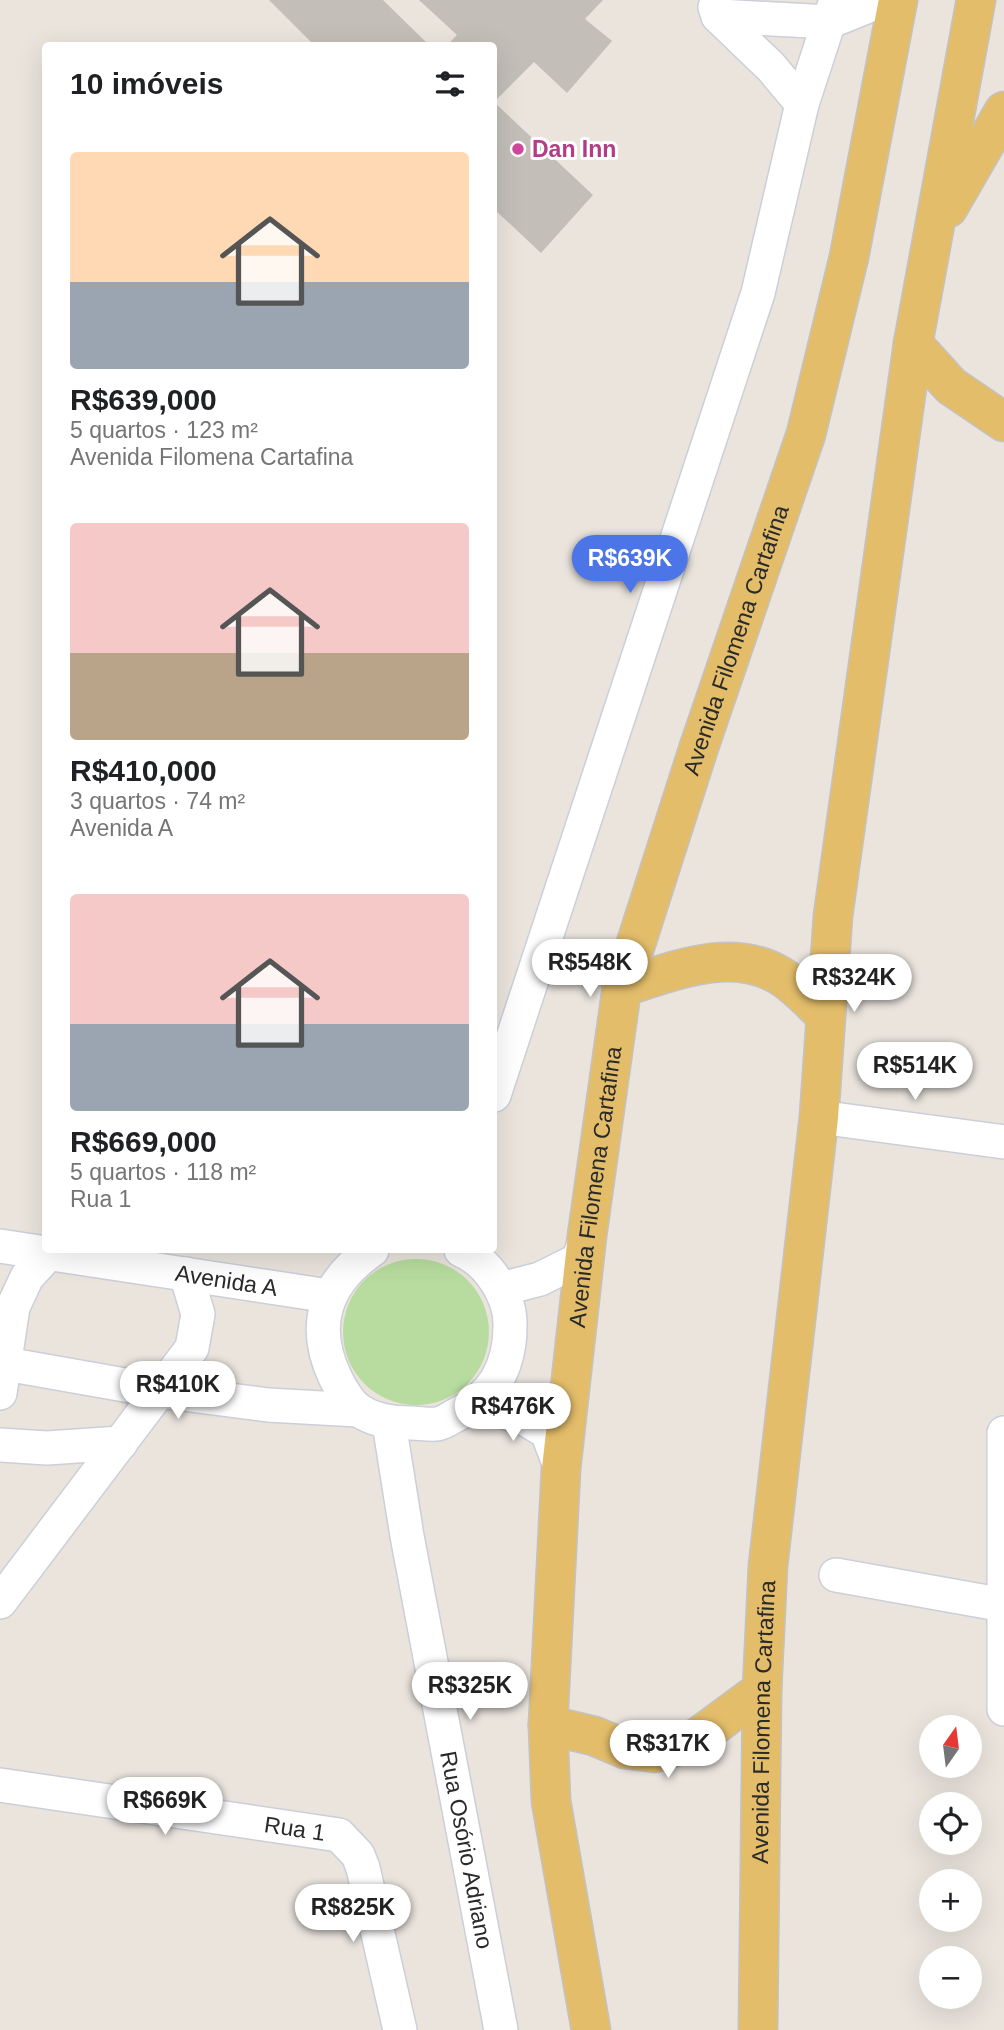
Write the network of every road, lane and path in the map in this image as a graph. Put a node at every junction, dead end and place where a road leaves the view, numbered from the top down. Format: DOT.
graph roads {
  1 [pos="883,0"];
  2 [pos="898,0"];
  3 [pos="975,0"];
  4 [pos="715,8"];
  5 [pos="832,11"];
  6 [pos="802,104"];
  7 [pos="1004,111"];
  8 [pos="933,234"];
  9 [pos="913,344"];
  10 [pos="1004,422"];
  11 [pos="622,987"];
  12 [pos="824,1014"];
  13 [pos="497,1087"];
  14 [pos="819,1117"];
  15 [pos="1004,1142"];
  16 [pos="587,1236"];
  17 [pos="0,1246"];
  18 [pos="42,1253"];
  19 [pos="43,1253"];
  20 [pos="368,1253"];
  21 [pos="465,1253"];
  22 [pos="49,1254"];
  23 [pos="186,1274"];
  24 [pos="501,1289"];
  25 [pos="329,1296"];
  26 [pos="2,1373"];
  27 [pos="159,1391"];
  28 [pos="477,1405"];
  29 [pos="358,1410"];
  30 [pos="389,1423"];
  31 [pos="1004,1433"];
  32 [pos="121,1443"];
  33 [pos="0,1445"];
  34 [pos="561,1469"];
  35 [pos="836,1575"];
  36 [pos="0,1602"];
  37 [pos="1003,1604"];
  38 [pos="762,1690"];
  39 [pos="1004,1709"];
  40 [pos="548,1725"];
  41 [pos="0,1786"];
  42 [pos="400,2030"];
  43 [pos="501,2030"];
  44 [pos="591,2030"];
  45 [pos="758,2030"];
  1 -- 5 [label="street"];
  2 -- 11 [label="main road, Avenida Filomena Cartafina"];
  3 -- 8 [label="main road, Avenida Filomena Cartafina"];
  4 -- 5 [label="street"];
  4 -- 6 [label="street"];
  5 -- 6 [label="street"];
  6 -- 13 [label="street"];
  7 -- 8 [label="main road"];
  8 -- 9 [label="main road, Avenida Filomena Cartafina"];
  9 -- 10 [label="main road"];
  9 -- 12 [label="main road, Avenida Filomena Cartafina"];
  11 -- 12 [label="main road"];
  11 -- 16 [label="main road, Avenida Filomena Cartafina"];
  12 -- 14 [label="main road, Avenida Filomena Cartafina"];
  14 -- 15 [label="street"];
  14 -- 38 [label="main road, Avenida Filomena Cartafina"];
  16 -- 24 [label="street"];
  16 -- 34 [label="main road, Avenida Filomena Cartafina"];
  17 -- 18 [label="street, Avenida A"];
  19 -- 22 [label="street, Avenida A"];
  20 -- 25 [label="street"];
  21 -- 24 [label="street"];
  22 -- 23 [label="street, Avenida A"];
  22 -- 26 [label="street"];
  23 -- 25 [label="street, Avenida A"];
  23 -- 27 [label="street"];
  24 -- 28 [label="street"];
  25 -- 29 [label="street"];
  26 -- 27 [label="street"];
  27 -- 29 [label="street"];
  27 -- 32 [label="street"];
  28 -- 30 [label="street"];
  28 -- 34 [label="street"];
  29 -- 30 [label="street"];
  30 -- 43 [label="street, Rua Osório Adriano"];
  31 -- 37 [label="street"];
  32 -- 33 [label="street"];
  32 -- 36 [label="street"];
  34 -- 40 [label="main road, Avenida Filomena Cartafina"];
  35 -- 37 [label="street"];
  37 -- 39 [label="street"];
  38 -- 40 [label="main road"];
  38 -- 45 [label="main road, Avenida Filomena Cartafina"];
  40 -- 44 [label="main road, Avenida Filomena Cartafina"];
  41 -- 42 [label="street, Rua 1"];
}
